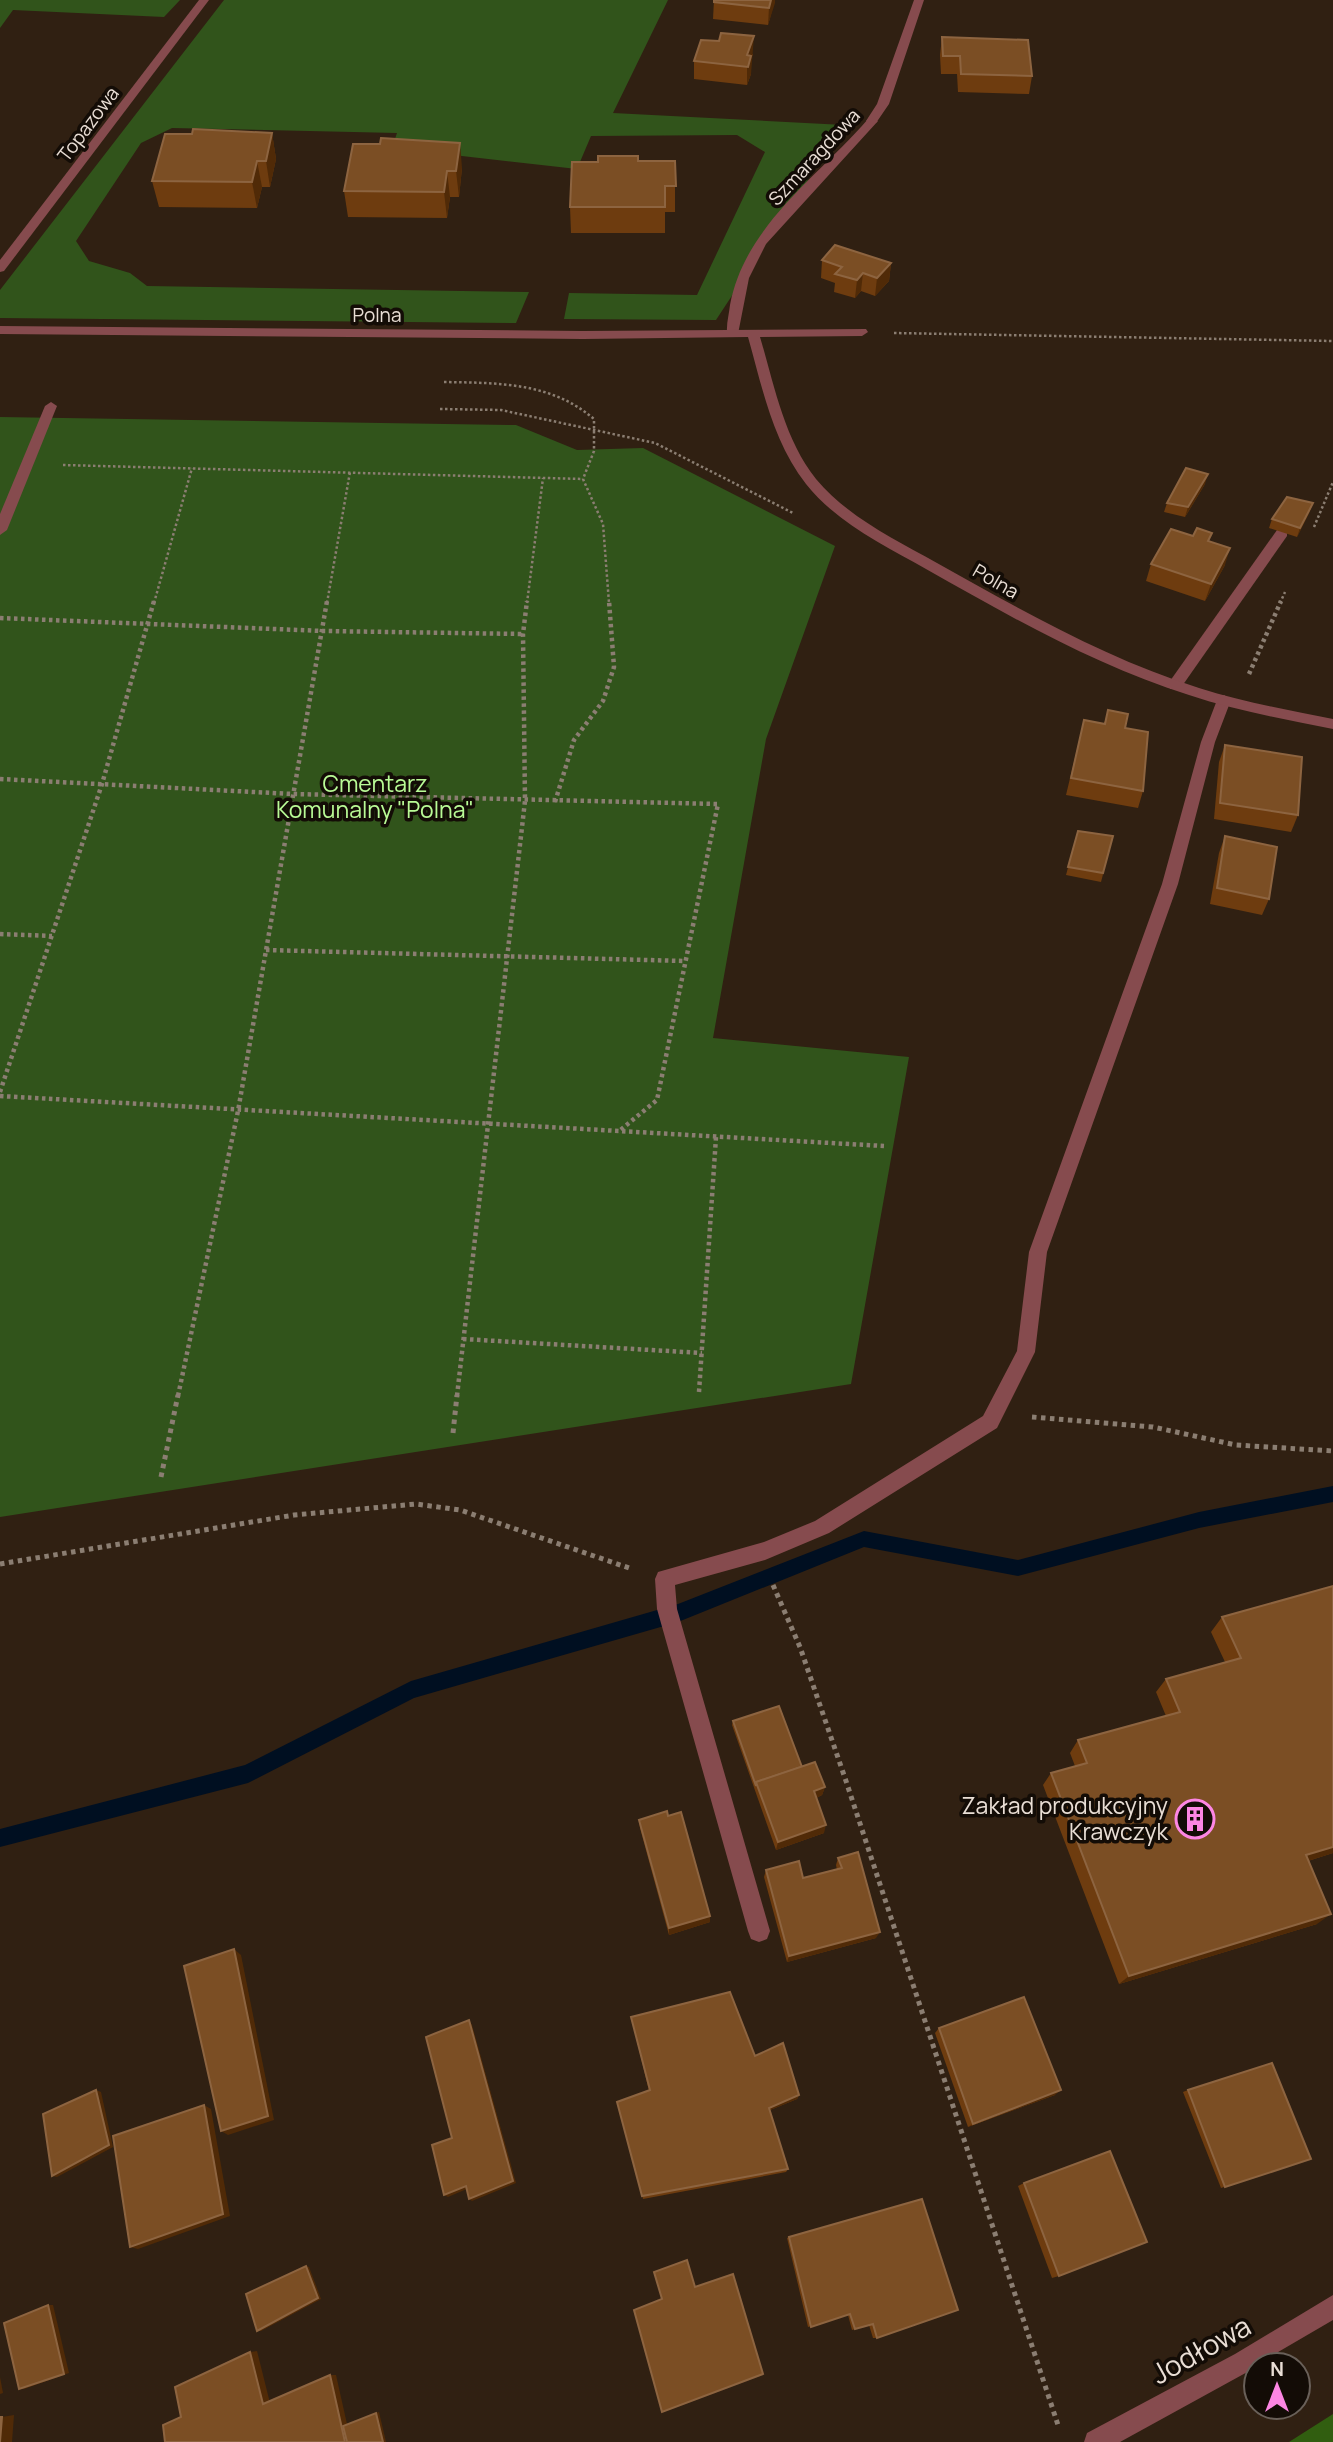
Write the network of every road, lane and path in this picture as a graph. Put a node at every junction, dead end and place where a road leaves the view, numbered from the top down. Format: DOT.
graph roads {
  1 [pos="204,0"];
  2 [pos="919,0"];
  3 [pos="0,268"];
  4 [pos="0,330"];
  5 [pos="862,332"];
  6 [pos="732,334"];
  7 [pos="753,334"];
  8 [pos="1333,341"];
  9 [pos="444,382"];
  10 [pos="51,407"];
  11 [pos="440,409"];
  12 [pos="594,432"];
  13 [pos="28,464"];
  14 [pos="192,468"];
  15 [pos="350,472"];
  16 [pos="543,478"];
  17 [pos="583,479"];
  18 [pos="850,517"];
  19 [pos="0,530"];
  20 [pos="1282,533"];
  21 [pos="0,618"];
  22 [pos="146,624"];
  23 [pos="324,631"];
  24 [pos="523,634"];
  25 [pos="1175,685"];
  26 [pos="1224,700"];
  27 [pos="1333,724"];
  28 [pos="0,779"];
  29 [pos="102,784"];
  30 [pos="293,794"];
  31 [pos="525,800"];
  32 [pos="555,802"];
  33 [pos="0,934"];
  34 [pos="52,936"];
  35 [pos="266,950"];
  36 [pos="507,957"];
  37 [pos="685,961"];
  38 [pos="0,1094"];
  39 [pos="238,1111"];
  40 [pos="487,1124"];
  41 [pos="618,1132"];
  42 [pos="716,1137"];
  43 [pos="884,1146"];
  44 [pos="463,1339"];
  45 [pos="702,1353"];
  46 [pos="699,1392"];
  47 [pos="990,1422"];
  48 [pos="453,1433"];
  49 [pos="1333,1451"];
  50 [pos="161,1478"];
  51 [pos="0,1564"];
  52 [pos="665,1579"];
  53 [pos="774,1587"];
  54 [pos="759,1931"];
  55 [pos="1333,2307"];
  56 [pos="1060,2431"];
  57 [pos="1096,2442"];
  1 -- 3 [label="street, Topazowa"];
  2 -- 6 [label="street, Szmaragdowa"];
  4 -- 6 [label="street, Polna"];
  5 -- 7 [label="street, Polna"];
  5 -- 8 [label="path"];
  6 -- 7 [label="street, Polna"];
  7 -- 18 [label="street, Polna"];
  9 -- 12 [label="path"];
  10 -- 13 [label="street"];
  11 -- 12 [label="path"];
  12 -- 17 [label="path"];
  12 -- 18 [label="path"];
  13 -- 14 [label="path"];
  13 -- 19 [label="street"];
  14 -- 15 [label="path"];
  14 -- 22 [label="path"];
  15 -- 16 [label="path"];
  15 -- 23 [label="path"];
  16 -- 17 [label="path"];
  16 -- 24 [label="path"];
  17 -- 32 [label="path"];
  18 -- 25 [label="street, Polna"];
  20 -- 25 [label="street"];
  21 -- 22 [label="path"];
  22 -- 23 [label="path"];
  22 -- 29 [label="path"];
  23 -- 24 [label="path"];
  23 -- 30 [label="path"];
  24 -- 31 [label="path"];
  25 -- 26 [label="street, Polna"];
  26 -- 27 [label="street, Polna"];
  26 -- 47 [label="street"];
  28 -- 29 [label="path"];
  29 -- 30 [label="path"];
  29 -- 34 [label="path"];
  30 -- 31 [label="path"];
  30 -- 35 [label="path"];
  31 -- 32 [label="path"];
  31 -- 36 [label="path"];
  32 -- 37 [label="path"];
  33 -- 34 [label="path"];
  34 -- 38 [label="path"];
  35 -- 36 [label="path"];
  35 -- 39 [label="path"];
  36 -- 37 [label="path"];
  36 -- 40 [label="path"];
  37 -- 41 [label="path"];
  38 -- 39 [label="path"];
  39 -- 40 [label="path"];
  39 -- 50 [label="path"];
  40 -- 41 [label="path"];
  40 -- 44 [label="path"];
  41 -- 42 [label="path"];
  42 -- 43 [label="path"];
  42 -- 45 [label="path"];
  44 -- 45 [label="path"];
  44 -- 48 [label="path"];
  45 -- 46 [label="path"];
  47 -- 49 [label="path"];
  47 -- 52 [label="street"];
  51 -- 52 [label="path"];
  52 -- 54 [label="street"];
  53 -- 56 [label="path"];
  55 -- 57 [label="street, Jodłowa"];
}
